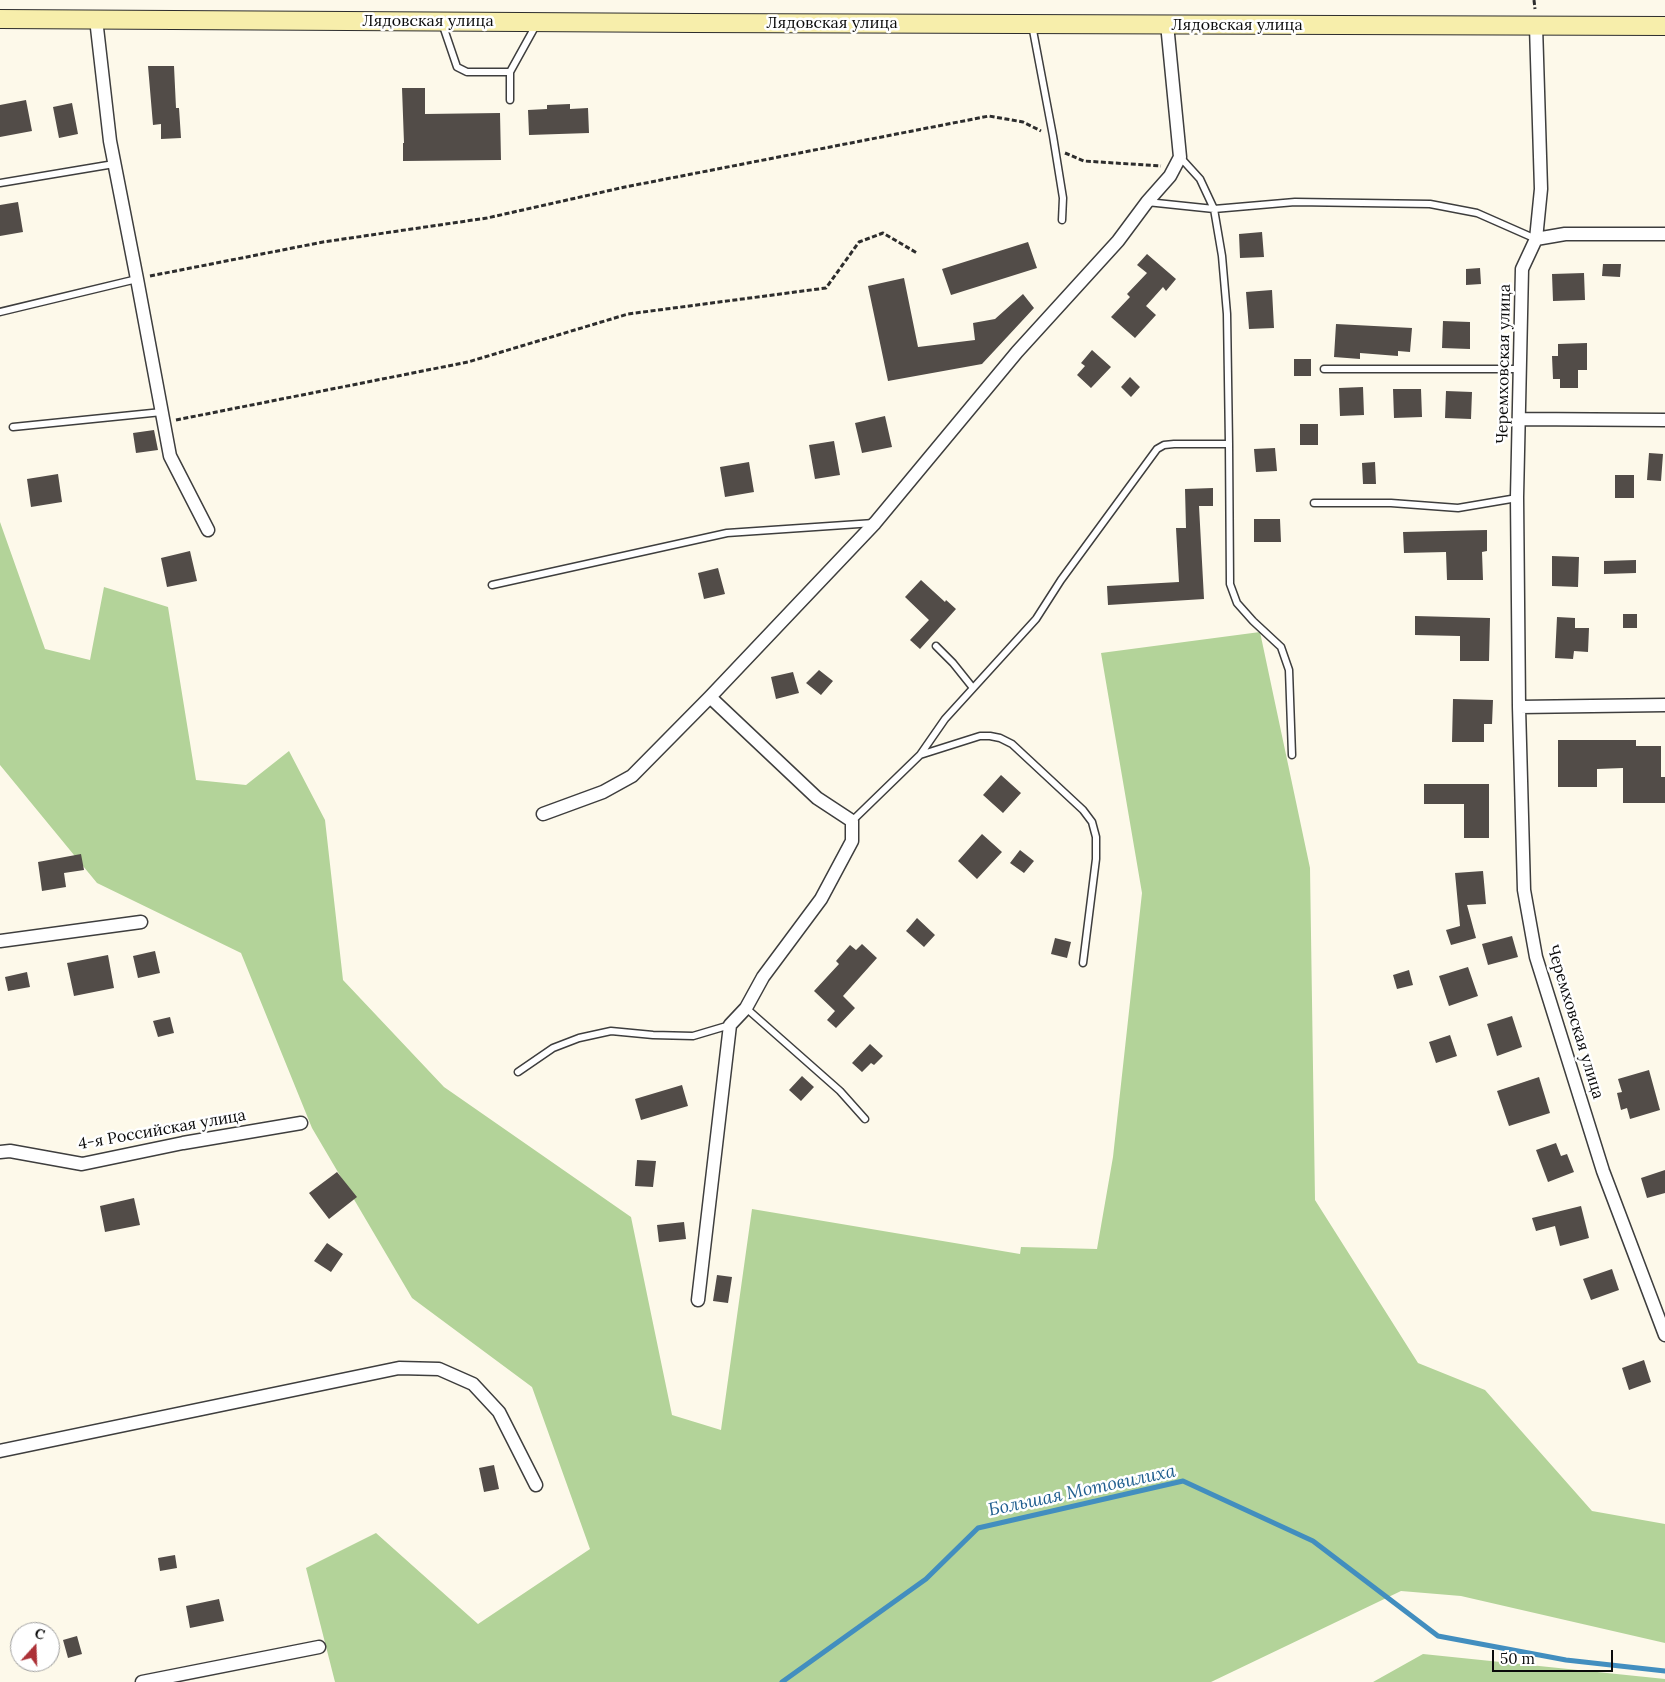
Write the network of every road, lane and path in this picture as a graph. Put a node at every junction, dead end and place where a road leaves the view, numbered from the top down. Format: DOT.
graph roads {
  1 [pos="0,18"];
  2 [pos="96,19"];
  3 [pos="442,21"];
  4 [pos="538,22"];
  5 [pos="1032,24"];
  6 [pos="1168,24"];
  7 [pos="1536,26"];
  8 [pos="1665,26"];
  9 [pos="510,72"];
  10 [pos="510,100"];
  11 [pos="1053,136"];
  12 [pos="1180,158"];
  13 [pos="114,164"];
  14 [pos="1170,176"];
  15 [pos="0,183"];
  16 [pos="1147,202"];
  17 [pos="1214,209"];
  18 [pos="1062,220"];
  19 [pos="1665,234"];
  20 [pos="1536,239"];
  21 [pos="917,254"];
  22 [pos="137,279"];
  23 [pos="0,312"];
  24 [pos="1324,369"];
  25 [pos="1519,369"];
  26 [pos="162,417"];
  27 [pos="1520,418"];
  28 [pos="1665,420"];
  29 [pos="13,427"];
  30 [pos="1228,444"];
  31 [pos="1517,498"];
  32 [pos="1314,503"];
  33 [pos="875,522"];
  34 [pos="208,530"];
  35 [pos="492,585"];
  36 [pos="936,646"];
  37 [pos="973,688"];
  38 [pos="710,697"];
  39 [pos="1665,705"];
  40 [pos="1519,706"];
  41 [pos="920,755"];
  42 [pos="1292,755"];
  43 [pos="543,814"];
  44 [pos="852,821"];
  45 [pos="141,922"];
  46 [pos="0,941"];
  47 [pos="1083,963"];
  48 [pos="746,1008"];
  49 [pos="730,1025"];
  50 [pos="518,1072"];
  51 [pos="865,1119"];
  52 [pos="301,1123"];
  53 [pos="0,1152"];
  54 [pos="698,1300"];
  55 [pos="1665,1334"];
  56 [pos="0,1452"];
  57 [pos="536,1485"];
  58 [pos="319,1647"];
  59 [pos="142,1682"];
  1 -- 2 [label="main road, Лядовская улица"];
  2 -- 3 [label="main road, Лядовская улица"];
  2 -- 13 [label="street"];
  3 -- 4 [label="main road, Лядовская улица"];
  3 -- 9 [label="lane"];
  4 -- 5 [label="main road, Лядовская улица"];
  4 -- 9 [label="lane"];
  5 -- 6 [label="main road, Лядовская улица"];
  5 -- 11 [label="lane"];
  6 -- 7 [label="main road, Лядовская улица"];
  6 -- 12 [label="street"];
  7 -- 8 [label="main road, Лядовская улица"];
  7 -- 20 [label="street, Черемховская улица"];
  9 -- 10 [label="lane"];
  11 -- 14 [label="path"];
  11 -- 18 [label="lane"];
  11 -- 22 [label="path"];
  12 -- 14 [label="street"];
  12 -- 17 [label="lane"];
  13 -- 15 [label="lane"];
  13 -- 22 [label="street"];
  14 -- 16 [label="street"];
  16 -- 17 [label="lane"];
  16 -- 33 [label="street"];
  17 -- 20 [label="lane"];
  17 -- 30 [label="lane"];
  19 -- 20 [label="street"];
  20 -- 25 [label="street, Черемховская улица"];
  21 -- 26 [label="path"];
  22 -- 23 [label="lane"];
  22 -- 26 [label="street"];
  24 -- 25 [label="lane"];
  25 -- 27 [label="street, Черемховская улица"];
  26 -- 29 [label="lane"];
  26 -- 34 [label="street"];
  27 -- 28 [label="street"];
  27 -- 31 [label="street, Черемховская улица"];
  30 -- 37 [label="lane"];
  30 -- 42 [label="lane"];
  31 -- 32 [label="lane"];
  31 -- 40 [label="street, Черемховская улица"];
  33 -- 35 [label="lane"];
  33 -- 38 [label="street"];
  36 -- 37 [label="lane"];
  37 -- 41 [label="lane"];
  38 -- 43 [label="street"];
  38 -- 44 [label="street"];
  39 -- 40 [label="street"];
  40 -- 55 [label="street, Черемховская улица"];
  41 -- 44 [label="lane"];
  41 -- 47 [label="lane"];
  44 -- 48 [label="street"];
  45 -- 46 [label="street"];
  48 -- 49 [label="street"];
  48 -- 51 [label="lane"];
  49 -- 50 [label="lane"];
  49 -- 54 [label="street"];
  52 -- 53 [label="street, 4-я Российская улица"];
  56 -- 57 [label="street"];
  58 -- 59 [label="street"];
}
